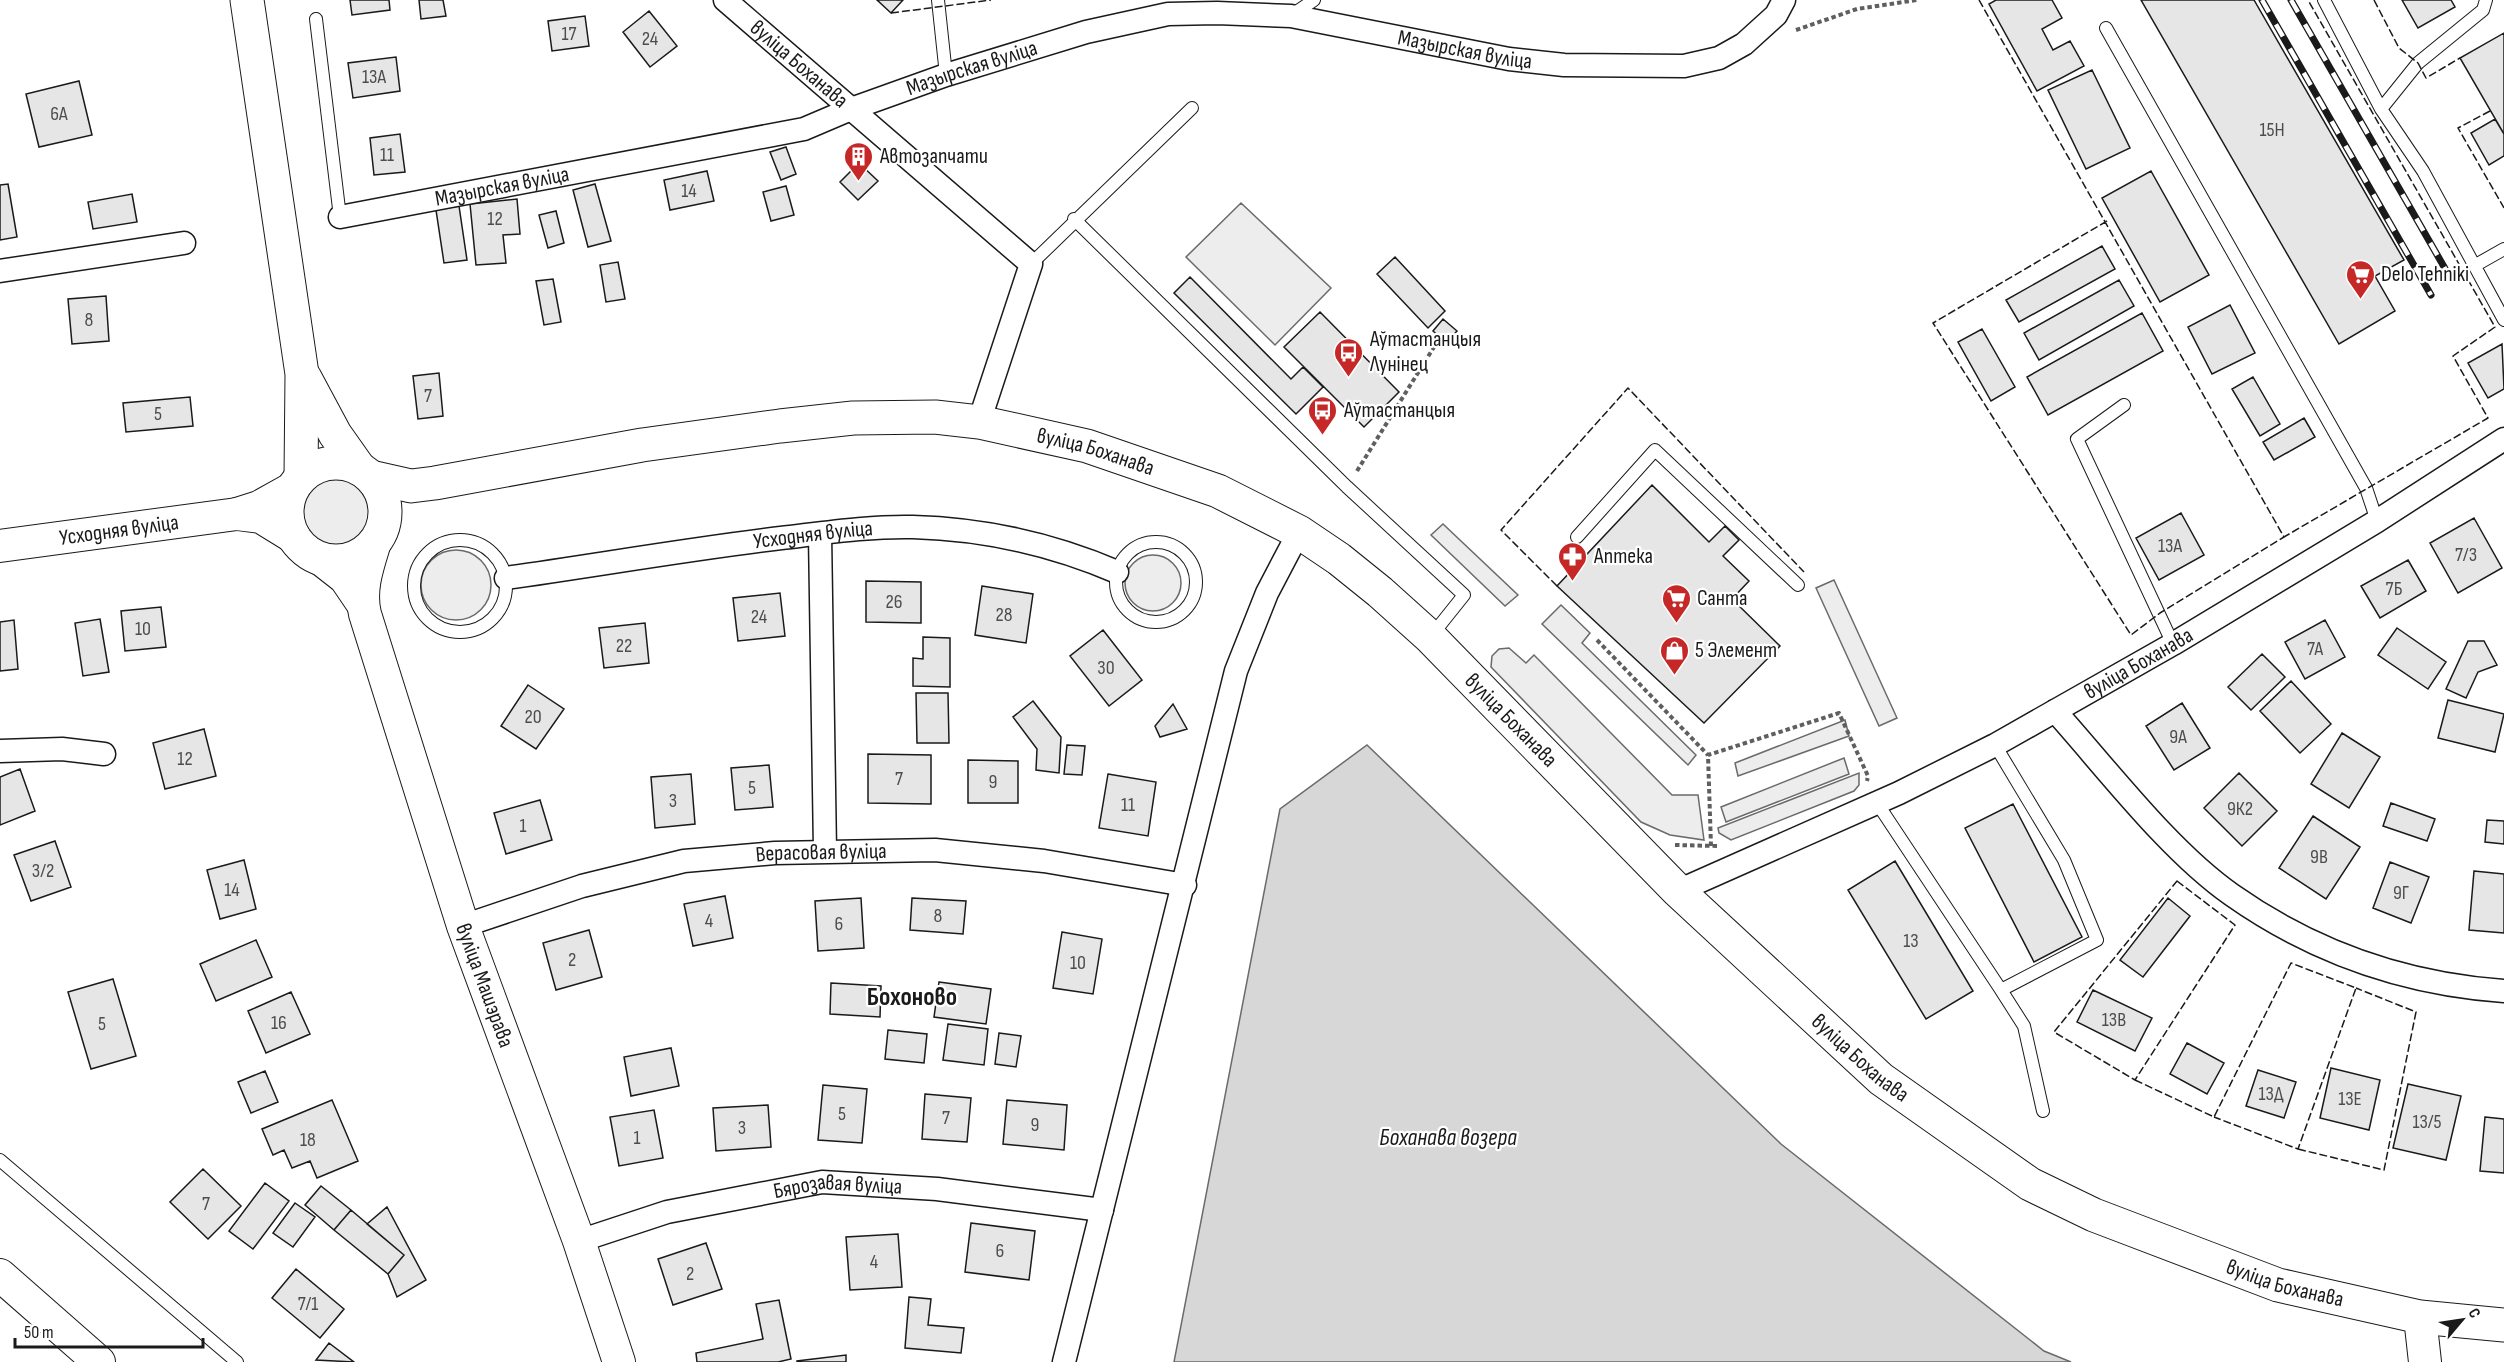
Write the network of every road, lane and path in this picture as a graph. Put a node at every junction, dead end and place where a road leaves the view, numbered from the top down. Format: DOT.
graph roads {
  1 [pos="247,0"];
  2 [pos="725,0"];
  3 [pos="938,0"];
  4 [pos="1314,0"];
  5 [pos="1784,0"];
  6 [pos="1917,0"];
  7 [pos="2324,0"];
  8 [pos="2486,0"];
  9 [pos="1291,16"];
  10 [pos="316,18"];
  11 [pos="2106,28"];
  12 [pos="1751,37"];
  13 [pos="946,75"];
  14 [pos="1192,108"];
  15 [pos="851,109"];
  16 [pos="2381,109"];
  17 [pos="340,217"];
  18 [pos="1074,219"];
  19 [pos="184,243"];
  20 [pos="2504,249"];
  21 [pos="1031,264"];
  22 [pos="2474,266"];
  23 [pos="0,271"];
  24 [pos="2504,320"];
  25 [pos="1434,347"];
  26 [pos="302,374"];
  27 [pos="2124,405"];
  28 [pos="979,422"];
  29 [pos="2504,439"];
  30 [pos="365,472"];
  31 [pos="297,483"];
  32 [pos="435,483"];
  33 [pos="1347,487"];
  34 [pos="237,514"];
  35 [pos="2377,521"];
  36 [pos="1299,532"];
  37 [pos="820,534"];
  38 [pos="379,536"];
  39 [pos="1577,537"];
  40 [pos="295,538"];
  41 [pos="0,546"];
  42 [pos="322,560"];
  43 [pos="1117,572"];
  44 [pos="506,578"];
  45 [pos="1798,585"];
  46 [pos="362,603"];
  47 [pos="1430,638"];
  48 [pos="1597,640"];
  49 [pos="2173,644"];
  50 [pos="2055,711"];
  51 [pos="1995,745"];
  52 [pos="0,751"];
  53 [pos="104,754"];
  54 [pos="1708,755"];
  55 [pos="1872,794"];
  56 [pos="1669,843"];
  57 [pos="1711,846"];
  58 [pos="1722,846"];
  59 [pos="825,851"];
  60 [pos="1185,885"];
  61 [pos="1678,891"];
  62 [pos="463,926"];
  63 [pos="2001,990"];
  64 [pos="2504,991"];
  65 [pos="2043,1111"];
  66 [pos="0,1160"];
  67 [pos="1102,1210"];
  68 [pos="579,1241"];
  69 [pos="0,1275"];
  70 [pos="2420,1317"];
  71 [pos="2504,1325"];
  72 [pos="99,1362"];
  73 [pos="237,1362"];
  74 [pos="619,1362"];
  75 [pos="1064,1362"];
  76 [pos="2425,1362"];
  1 -- 26 [label="main road"];
  2 -- 15 [label="street, вуліца Боханава"];
  3 -- 13 [label="lane"];
  4 -- 9 [label="lane"];
  5 -- 12 [label="street, Мазырская вуліца"];
  6 -- 12 [label="path"];
  7 -- 16 [label="lane"];
  8 -- 16 [label="lane"];
  9 -- 12 [label="street, Мазырская вуліца"];
  9 -- 13 [label="street, Мазырская вуліца"];
  10 -- 17 [label="lane, Мазырская вуліца"];
  11 -- 35 [label="lane"];
  13 -- 15 [label="street, Мазырская вуліца"];
  14 -- 18 [label="lane"];
  15 -- 17 [label="street, Мазырская вуліца"];
  15 -- 21 [label="street, вуліца Боханава"];
  16 -- 22 [label="lane"];
  18 -- 21 [label="lane"];
  18 -- 33 [label="lane"];
  19 -- 23 [label="street"];
  20 -- 22 [label="lane"];
  21 -- 28 [label="street"];
  22 -- 24 [label="lane"];
  25 -- 33 [label="path"];
  26 -- 30 [label="main road"];
  26 -- 31 [label="main road"];
  27 -- 49 [label="lane"];
  28 -- 32 [label="main road"];
  28 -- 36 [label="main road, вуліца Боханава"];
  29 -- 35 [label="street, вуліца Боханава"];
  30 -- 31 [label="main road"];
  30 -- 32 [label="main road"];
  30 -- 38 [label="main road"];
  31 -- 34 [label="street, Усходняя вуліца"];
  31 -- 40 [label="main road"];
  32 -- 38 [label="main road"];
  33 -- 47 [label="lane"];
  34 -- 40 [label="street, Усходняя вуліца"];
  34 -- 41 [label="street, Усходняя вуліца"];
  35 -- 49 [label="street, вуліца Боханава"];
  36 -- 47 [label="main road, вуліца Боханава"];
  36 -- 60 [label="street"];
  37 -- 43 [label="street, Усходняя вуліца"];
  37 -- 44 [label="street, Усходняя вуліца"];
  37 -- 59 [label="street"];
  38 -- 42 [label="main road"];
  38 -- 46 [label="street, вуліца Машэрава"];
  39 -- 45 [label="lane"];
  40 -- 42 [label="main road"];
  42 -- 46 [label="street, вуліца Машэрава"];
  43 -- 43 [label="lane"];
  44 -- 44 [label="lane"];
  46 -- 62 [label="street, вуліца Машэрава"];
  47 -- 61 [label="main road, вуліца Боханава"];
  48 -- 54 [label="path"];
  49 -- 50 [label="street, вуліца Боханава"];
  50 -- 51 [label="street"];
  50 -- 64 [label="street, вуліца Боханава"];
  51 -- 55 [label="street"];
  51 -- 63 [label="lane"];
  52 -- 53 [label="street"];
  54 -- 55 [label="path"];
  54 -- 57 [label="path"];
  55 -- 61 [label="street"];
  55 -- 63 [label="lane"];
  56 -- 57 [label="path"];
  57 -- 58 [label="path"];
  59 -- 60 [label="street, Верасовая вуліца"];
  59 -- 62 [label="street, Верасовая вуліца"];
  60 -- 67 [label="street"];
  61 -- 70 [label="main road, вуліца Боханава"];
  62 -- 68 [label="street, вуліца Машэрава"];
  63 -- 65 [label="lane"];
  66 -- 73 [label="lane"];
  67 -- 68 [label="street, Бярозавая вуліца"];
  67 -- 75 [label="street"];
  68 -- 74 [label="street, вуліца Машэрава"];
  69 -- 72 [label="street"];
  70 -- 71 [label="main road, вуліца Боханава"];
  70 -- 76 [label="street"];
}
